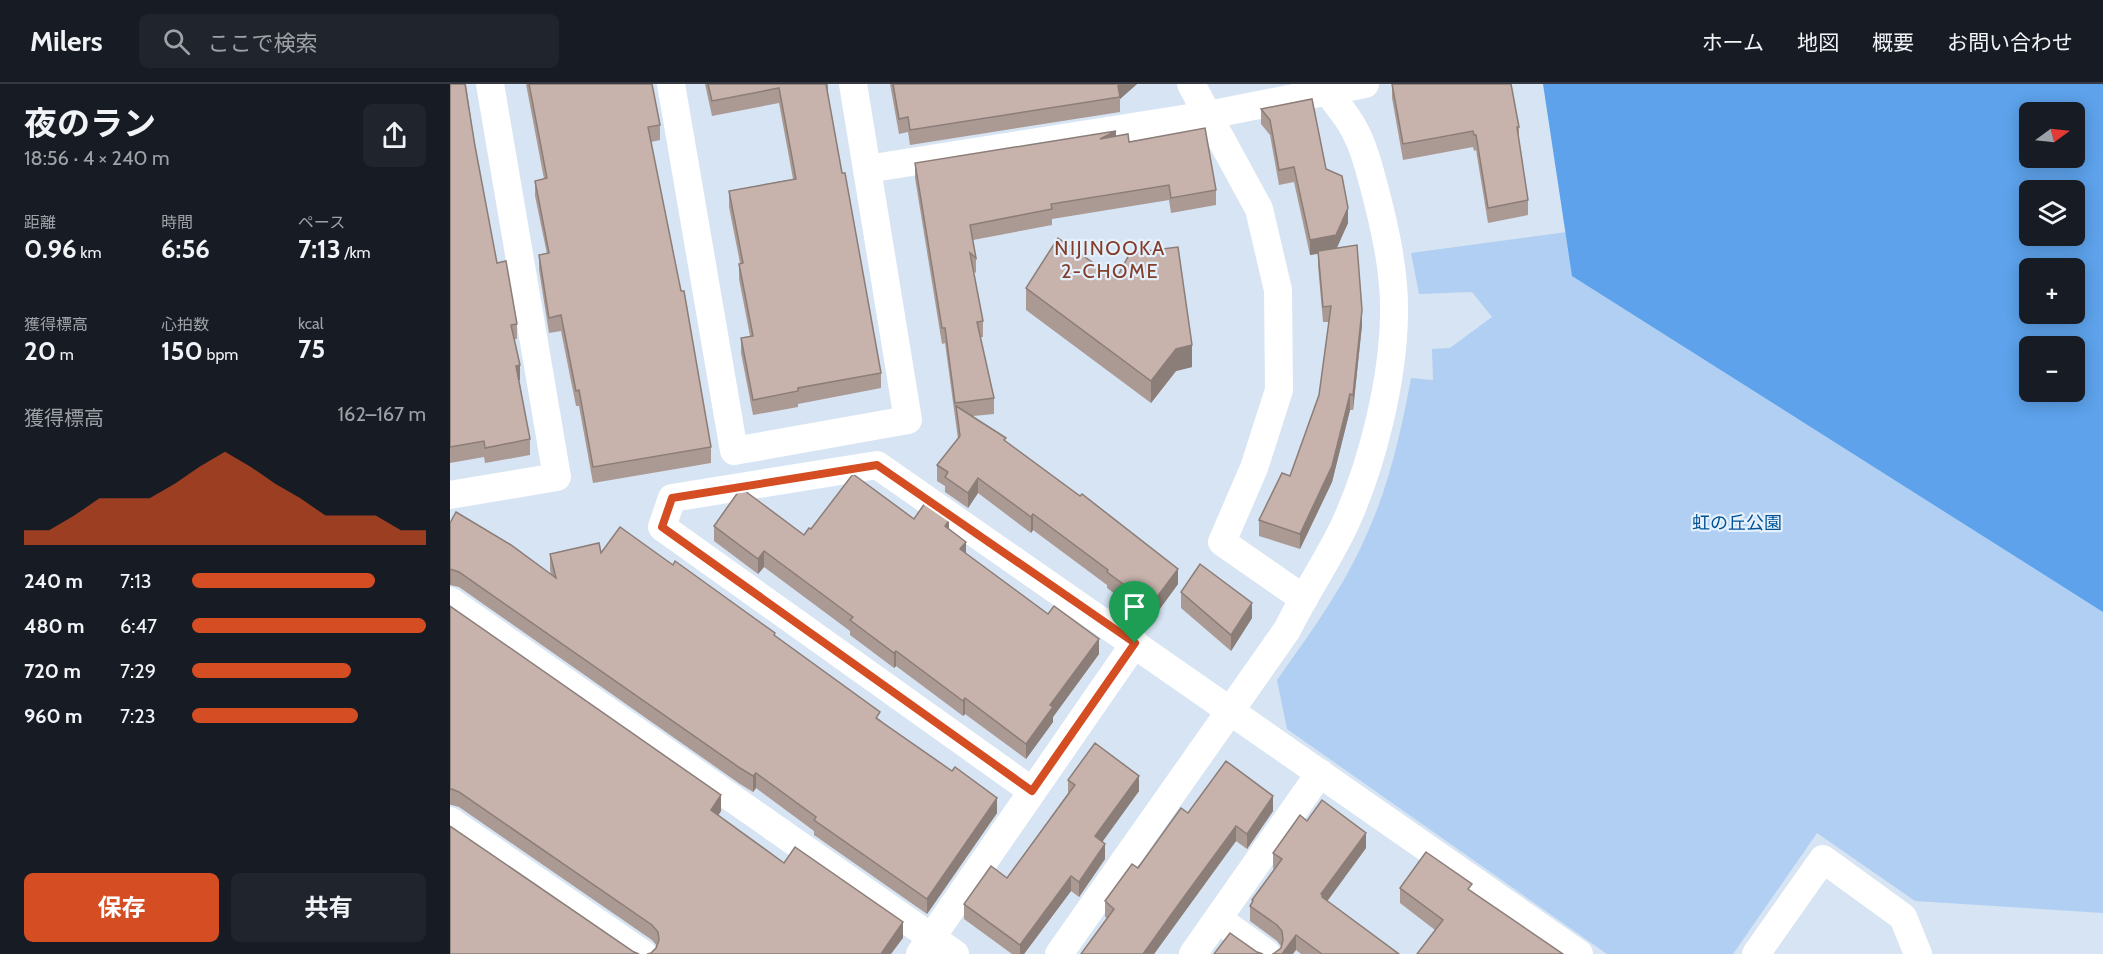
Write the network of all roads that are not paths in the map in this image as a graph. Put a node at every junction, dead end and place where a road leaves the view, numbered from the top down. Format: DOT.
graph roads {
  1 [pos="489,84"];
  2 [pos="671,84"];
  3 [pos="853,84"];
  4 [pos="1191,84"];
  5 [pos="1365,84"];
  6 [pos="1325,87"];
  7 [pos="1208,115"];
  8 [pos="867,169"];
  9 [pos="450,495"];
  10 [pos="1304,599"];
  11 [pos="450,601"];
  12 [pos="1135,643"];
  13 [pos="1230,710"];
  14 [pos="1320,772"];
  15 [pos="1032,791"];
  16 [pos="450,821"];
  17 [pos="1218,919"];
  18 [pos="925,946"];
  19 [pos="643,954"];
  20 [pos="955,954"];
  21 [pos="1059,954"];
  22 [pos="1193,954"];
  23 [pos="1267,954"];
  24 [pos="1579,954"];
  25 [pos="1756,954"];
  26 [pos="1918,954"];
  1 -- 9 [label="street"];
  2 -- 8 [label="street"];
  3 -- 8 [label="street"];
  4 -- 7 [label="street"];
  5 -- 6 [label="street"];
  6 -- 7 [label="street"];
  6 -- 10 [label="street"];
  7 -- 8 [label="street"];
  7 -- 10 [label="street"];
  10 -- 13 [label="street"];
  11 -- 18 [label="street"];
  12 -- 13 [label="street"];
  12 -- 15 [label="street"];
  12 -- 15 [label="street"];
  13 -- 14 [label="street"];
  13 -- 21 [label="street"];
  14 -- 17 [label="street"];
  14 -- 24 [label="street"];
  15 -- 18 [label="street"];
  16 -- 19 [label="street"];
  17 -- 22 [label="street"];
  17 -- 23 [label="street"];
  18 -- 20 [label="street"];
  25 -- 26 [label="street"];
}
